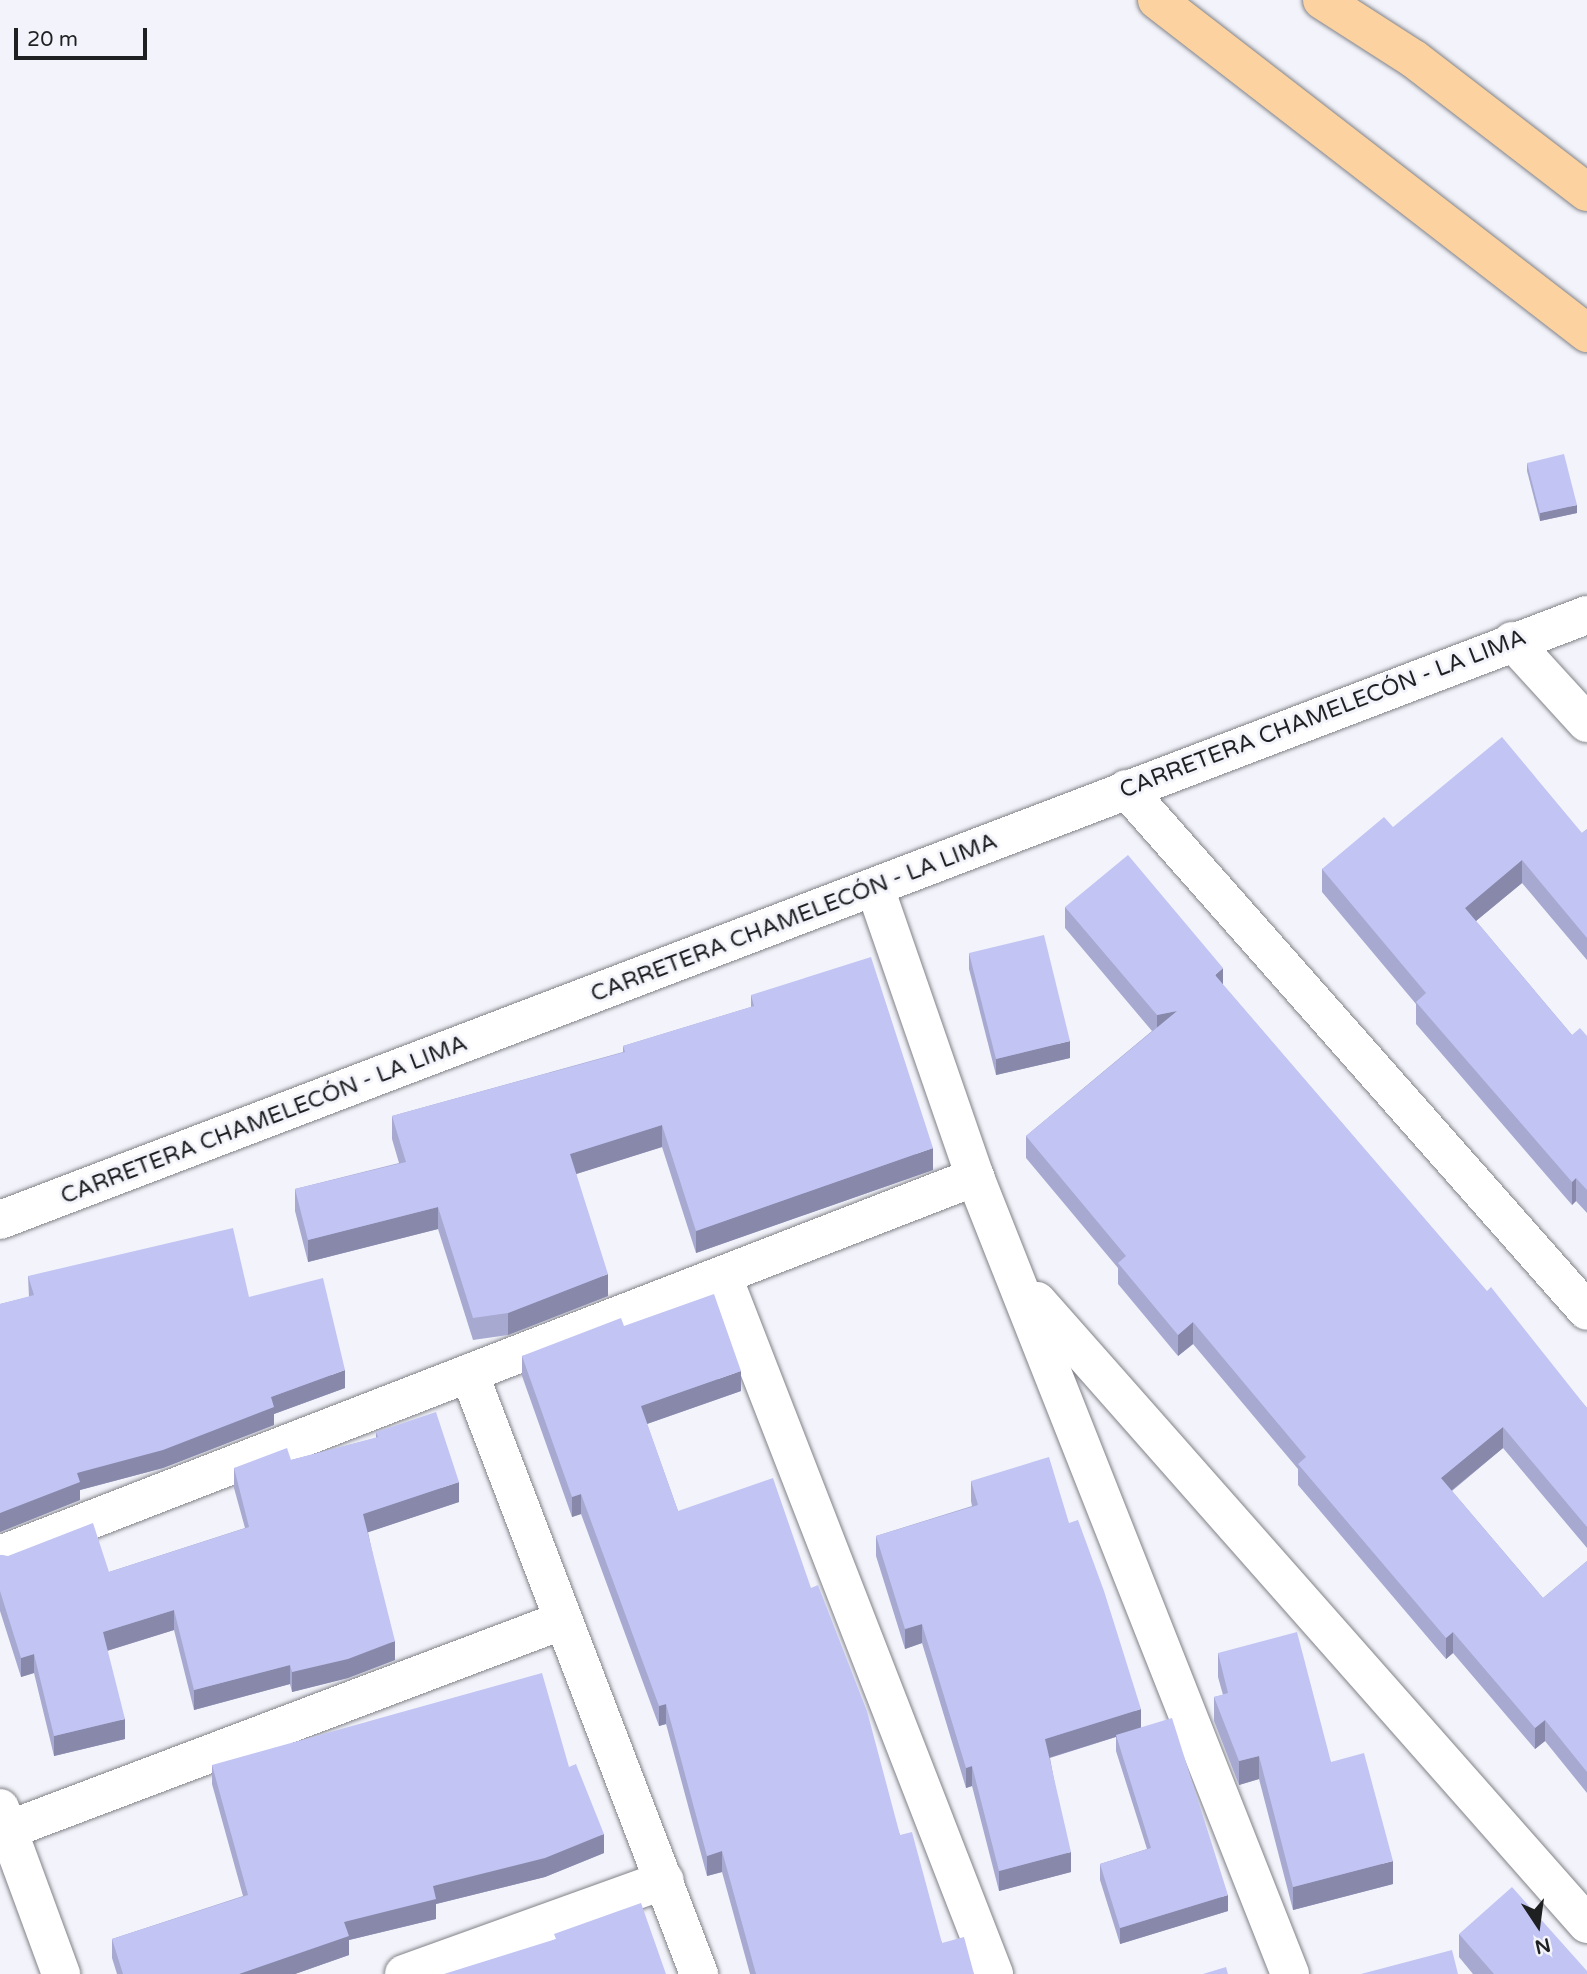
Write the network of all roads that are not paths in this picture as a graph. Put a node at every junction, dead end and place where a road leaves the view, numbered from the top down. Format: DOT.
graph roads {
  1 [pos="1157,0"];
  2 [pos="1322,0"];
  3 [pos="1587,192"];
  4 [pos="1587,333"];
  5 [pos="1587,615"];
  6 [pos="1512,641"];
  7 [pos="1587,723"];
  8 [pos="1126,789"];
  9 [pos="875,888"];
  10 [pos="975,1177"];
  11 [pos="0,1220"];
  12 [pos="723,1277"];
  13 [pos="1021,1283"];
  14 [pos="1587,1311"];
  15 [pos="469,1373"];
  16 [pos="0,1555"];
  17 [pos="561,1621"];
  18 [pos="3,1824"];
  19 [pos="665,1880"];
  20 [pos="1587,1924"];
  21 [pos="61,1974"];
  22 [pos="404,1974"];
  23 [pos="699,1974"];
  24 [pos="994,1974"];
  25 [pos="1290,1974"];
  1 -- 4 [label="main road"];
  2 -- 3 [label="main road"];
  5 -- 6 [label="street, CARRETERA CHAMELECÓN - LA LIMA"];
  6 -- 7 [label="street"];
  6 -- 8 [label="street, CARRETERA CHAMELECÓN - LA LIMA"];
  8 -- 9 [label="street, CARRETERA CHAMELECÓN - LA LIMA"];
  8 -- 14 [label="street"];
  9 -- 10 [label="street"];
  9 -- 11 [label="street, CARRETERA CHAMELECÓN - LA LIMA"];
  10 -- 12 [label="street"];
  10 -- 13 [label="street"];
  12 -- 15 [label="street"];
  12 -- 24 [label="street"];
  13 -- 20 [label="street"];
  13 -- 25 [label="street"];
  15 -- 16 [label="street"];
  15 -- 17 [label="street"];
  17 -- 18 [label="street"];
  17 -- 19 [label="street"];
  18 -- 21 [label="street"];
  19 -- 22 [label="street"];
  19 -- 23 [label="street"];
}
